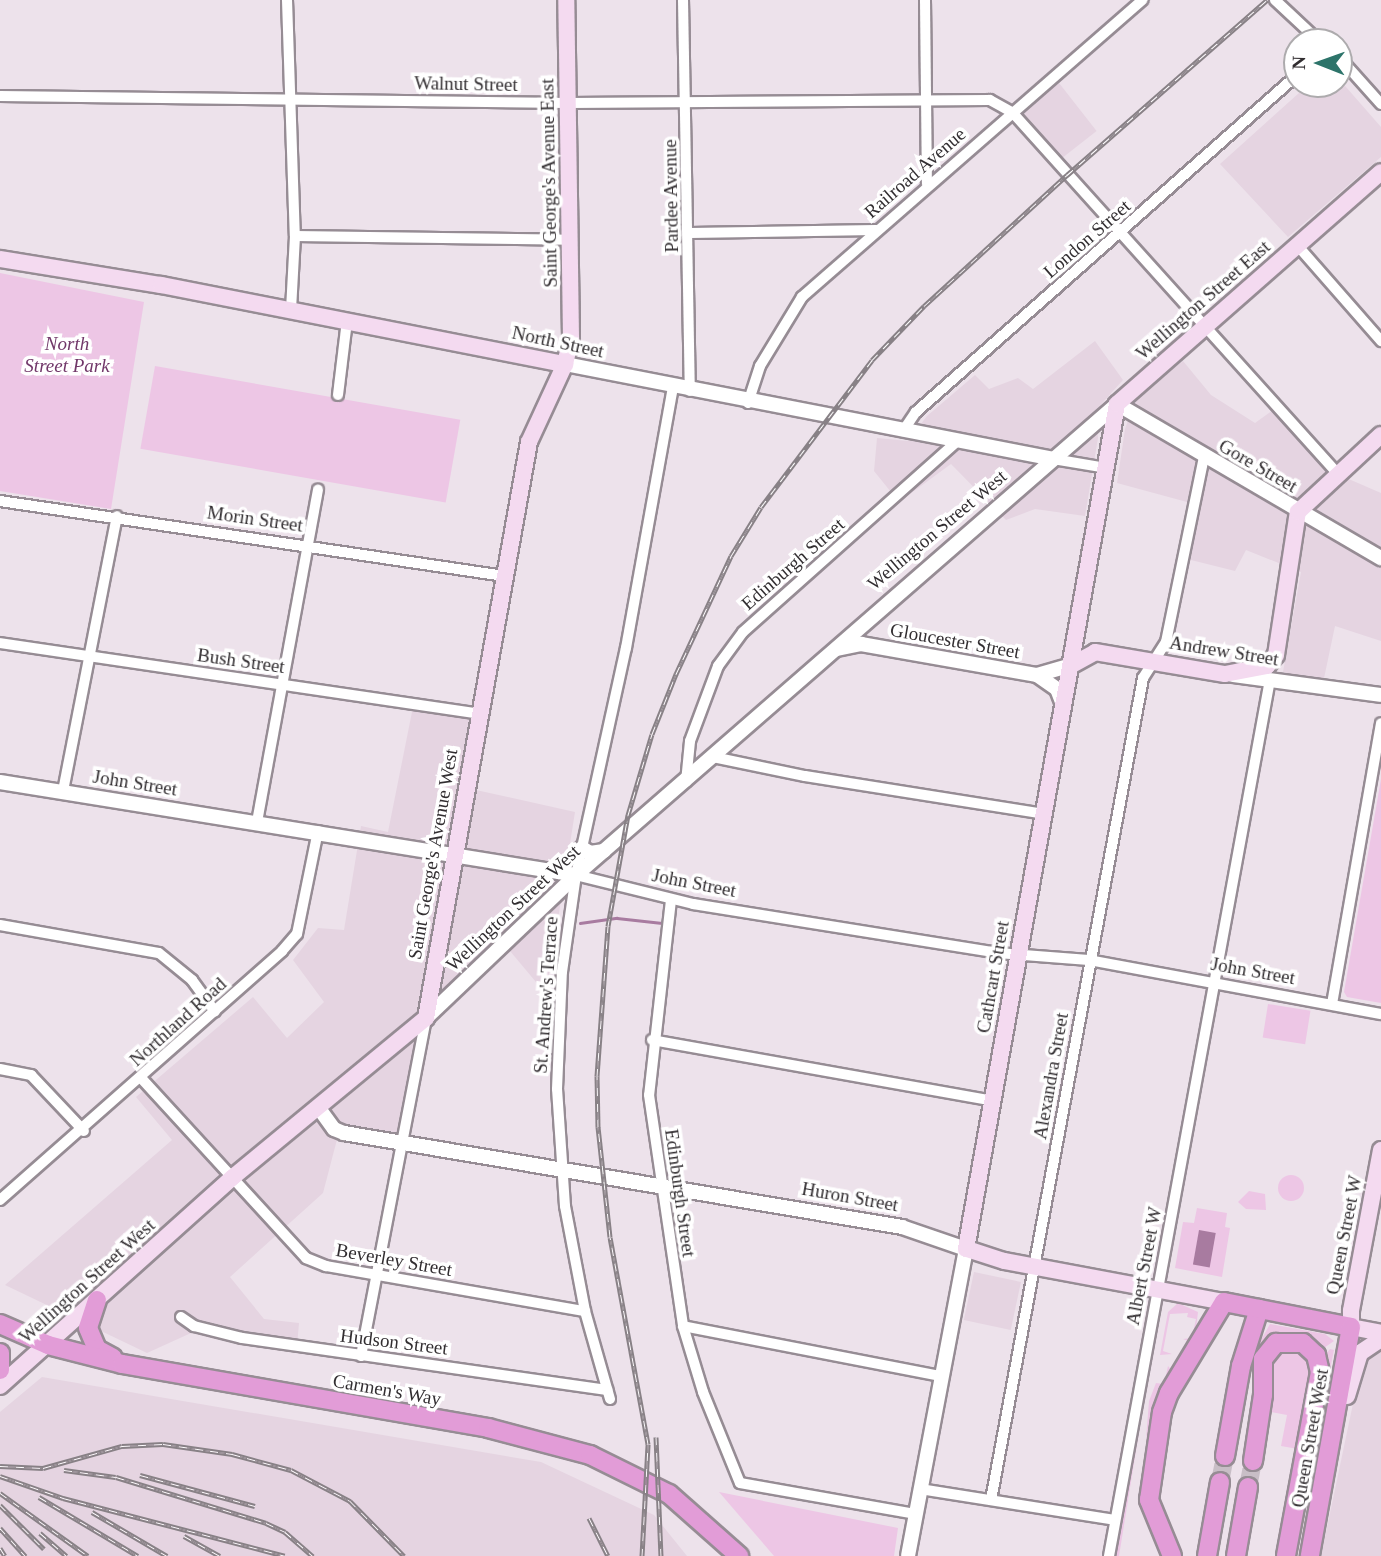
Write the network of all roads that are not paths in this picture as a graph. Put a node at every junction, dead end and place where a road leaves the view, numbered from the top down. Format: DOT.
graph roads {
  1 [pos="287,0"];
  2 [pos="566,0"];
  3 [pos="683,0"];
  4 [pos="925,0"];
  5 [pos="1143,0"];
  6 [pos="1275,0"];
  7 [pos="1305,28"];
  8 [pos="1353,73"];
  9 [pos="1283,88"];
  10 [pos="0,96"];
  11 [pos="928,99"];
  12 [pos="290,101"];
  13 [pos="686,102"];
  14 [pos="569,103"];
  15 [pos="1381,104"];
  16 [pos="1012,112"];
  17 [pos="1381,172"];
  18 [pos="927,184"];
  19 [pos="876,230"];
  20 [pos="690,233"];
  21 [pos="1119,234"];
  22 [pos="295,236"];
  23 [pos="571,240"];
  24 [pos="1297,245"];
  25 [pos="0,259"];
  26 [pos="291,310"];
  27 [pos="347,321"];
  28 [pos="1206,325"];
  29 [pos="1381,341"];
  30 [pos="565,364"];
  31 [pos="673,387"];
  32 [pos="690,391"];
  33 [pos="338,396"];
  34 [pos="748,402"];
  35 [pos="1117,404"];
  36 [pos="904,431"];
  37 [pos="1381,435"];
  38 [pos="956,442"];
  39 [pos="1204,457"];
  40 [pos="1053,459"];
  41 [pos="1107,468"];
  42 [pos="1338,474"];
  43 [pos="318,490"];
  44 [pos="0,501"];
  45 [pos="1298,512"];
  46 [pos="117,516"];
  47 [pos="307,544"];
  48 [pos="1381,558"];
  49 [pos="504,576"];
  50 [pos="868,617"];
  51 [pos="1080,629"];
  52 [pos="0,643"];
  53 [pos="873,646"];
  54 [pos="831,651"];
  55 [pos="1095,652"];
  56 [pos="1276,654"];
  57 [pos="88,656"];
  58 [pos="1154,661"];
  59 [pos="1072,665"];
  60 [pos="1225,674"];
  61 [pos="1037,675"];
  62 [pos="1270,680"];
  63 [pos="282,684"];
  64 [pos="1378,697"];
  65 [pos="1065,709"];
  66 [pos="478,714"];
  67 [pos="1381,723"];
  68 [pos="713,757"];
  69 [pos="0,782"];
  70 [pos="686,782"];
  71 [pos="63,791"];
  72 [pos="1044,814"];
  73 [pos="257,822"];
  74 [pos="318,831"];
  75 [pos="582,848"];
  76 [pos="604,851"];
  77 [pos="456,856"];
  78 [pos="576,875"];
  79 [pos="671,900"];
  80 [pos="0,925"];
  81 [pos="1017,953"];
  82 [pos="1089,961"];
  83 [pos="1216,984"];
  84 [pos="1332,1004"];
  85 [pos="215,1012"];
  86 [pos="1381,1014"];
  87 [pos="426,1018"];
  88 [pos="652,1040"];
  89 [pos="0,1069"];
  90 [pos="142,1079"];
  91 [pos="993,1101"];
  92 [pos="318,1107"];
  93 [pos="84,1131"];
  94 [pos="403,1142"];
  95 [pos="1381,1150"];
  96 [pos="563,1167"];
  97 [pos="233,1177"];
  98 [pos="660,1183"];
  99 [pos="0,1200"];
  100 [pos="966,1249"];
  101 [pos="1036,1267"];
  102 [pos="377,1276"];
  103 [pos="1157,1290"];
  104 [pos="96,1300"];
  105 [pos="1224,1302"];
  106 [pos="1259,1309"];
  107 [pos="585,1311"];
  108 [pos="181,1317"];
  109 [pos="0,1324"];
  110 [pos="683,1326"];
  111 [pos="1351,1327"];
  112 [pos="1381,1333"];
  113 [pos="1381,1339"];
  114 [pos="48,1345"];
  115 [pos="0,1353"];
  116 [pos="361,1356"];
  117 [pos="122,1364"];
  118 [pos="0,1370"];
  119 [pos="942,1376"];
  120 [pos="0,1386"];
  121 [pos="609,1395"];
  122 [pos="1332,1438"];
  123 [pos="1225,1456"];
  124 [pos="1253,1461"];
  125 [pos="1220,1482"];
  126 [pos="1248,1487"];
  127 [pos="920,1489"];
  128 [pos="991,1500"];
  129 [pos="916,1514"];
  130 [pos="1115,1520"];
  131 [pos="739,1556"];
  132 [pos="908,1556"];
  133 [pos="1109,1556"];
  134 [pos="1172,1556"];
  135 [pos="1207,1556"];
  136 [pos="1236,1556"];
  137 [pos="1286,1556"];
  138 [pos="1310,1556"];
  1 -- 12 [label="street"];
  2 -- 14 [label="main road, Saint George's Avenue East"];
  3 -- 13 [label="street, Pardee Avenue"];
  4 -- 11 [label="street"];
  5 -- 16 [label="street, Railroad Avenue"];
  6 -- 7 [label="street"];
  8 -- 15 [label="street"];
  9 -- 21 [label="street, London Street"];
  10 -- 12 [label="street, Walnut Street"];
  11 -- 13 [label="street, Walnut Street"];
  11 -- 16 [label="street, Walnut Street"];
  11 -- 18 [label="street"];
  12 -- 14 [label="street, Walnut Street"];
  12 -- 22 [label="street"];
  13 -- 14 [label="street, Walnut Street"];
  13 -- 20 [label="street, Pardee Avenue"];
  14 -- 23 [label="main road, Saint George's Avenue East"];
  16 -- 18 [label="street, Railroad Avenue"];
  16 -- 21 [label="street"];
  17 -- 24 [label="main road, Wellington Street East"];
  18 -- 19 [label="street, Railroad Avenue"];
  19 -- 20 [label="street"];
  19 -- 34 [label="street, Railroad Avenue"];
  20 -- 32 [label="street, Pardee Avenue"];
  21 -- 28 [label="street"];
  21 -- 36 [label="street, London Street"];
  22 -- 23 [label="street"];
  22 -- 26 [label="street"];
  23 -- 30 [label="main road, Saint George's Avenue East"];
  24 -- 28 [label="main road, Wellington Street East"];
  24 -- 29 [label="street"];
  25 -- 26 [label="main road, North Street"];
  26 -- 27 [label="main road, North Street"];
  27 -- 30 [label="main road, North Street"];
  27 -- 33 [label="street"];
  28 -- 35 [label="main road, Wellington Street East"];
  28 -- 42 [label="street"];
  30 -- 31 [label="street, North Street"];
  30 -- 49 [label="main road, Saint George's Avenue West"];
  31 -- 32 [label="street, North Street"];
  31 -- 75 [label="street, St. Andrew's Terrace"];
  32 -- 34 [label="street, North Street"];
  34 -- 36 [label="street, North Street"];
  35 -- 39 [label="street, Gore Street"];
  35 -- 40 [label="street, Wellington Street East"];
  35 -- 41 [label="main road, Cathcart Street"];
  36 -- 38 [label="street, North Street"];
  37 -- 42 [label="main road"];
  38 -- 40 [label="street, North Street"];
  38 -- 70 [label="street, Edinburgh Street"];
  39 -- 45 [label="street, Gore Street"];
  39 -- 58 [label="street, Alexandra Street"];
  40 -- 41 [label="street, North Street"];
  40 -- 50 [label="street, Wellington Street West"];
  41 -- 51 [label="main road, Cathcart Street"];
  42 -- 45 [label="main road"];
  43 -- 47 [label="street"];
  44 -- 46 [label="street, Morin Street"];
  45 -- 48 [label="street, Gore Street"];
  45 -- 56 [label="main road"];
  46 -- 47 [label="street, Morin Street"];
  46 -- 57 [label="street"];
  47 -- 49 [label="street, Morin Street"];
  47 -- 63 [label="street"];
  49 -- 66 [label="main road, Saint George's Avenue West"];
  50 -- 53 [label="street"];
  50 -- 54 [label="street, Wellington Street West"];
  51 -- 55 [label="main road"];
  51 -- 59 [label="main road, Cathcart Street"];
  52 -- 57 [label="street, Bush Street"];
  53 -- 54 [label="street, Gloucester Street"];
  53 -- 61 [label="street, Gloucester Street"];
  54 -- 68 [label="street, Wellington Street West"];
  55 -- 58 [label="main road, Andrew Street"];
  55 -- 59 [label="main road"];
  56 -- 60 [label="main road"];
  56 -- 62 [label="street"];
  57 -- 63 [label="street, Bush Street"];
  57 -- 71 [label="street"];
  58 -- 60 [label="main road, Andrew Street"];
  58 -- 82 [label="street, Alexandra Street"];
  59 -- 61 [label="street, Gloucester Street"];
  59 -- 65 [label="main road, Cathcart Street"];
  60 -- 62 [label="street, Andrew Street"];
  61 -- 65 [label="street"];
  62 -- 64 [label="street, Andrew Street"];
  62 -- 83 [label="street, Albert Street W"];
  63 -- 66 [label="street, Bush Street"];
  63 -- 73 [label="street"];
  65 -- 72 [label="main road, Cathcart Street"];
  66 -- 77 [label="main road, Saint George's Avenue West"];
  67 -- 84 [label="street"];
  68 -- 70 [label="street, Wellington Street West"];
  68 -- 72 [label="street"];
  69 -- 71 [label="street, John Street"];
  70 -- 76 [label="street, Wellington Street West"];
  71 -- 73 [label="street, John Street"];
  72 -- 81 [label="main road, Cathcart Street"];
  73 -- 74 [label="street, John Street"];
  74 -- 77 [label="street, John Street"];
  74 -- 85 [label="street, Northland Road"];
  75 -- 76 [label="street"];
  75 -- 78 [label="street, St. Andrew's Terrace"];
  76 -- 78 [label="street, Wellington Street West"];
  77 -- 78 [label="street, John Street"];
  77 -- 87 [label="main road, Saint George's Avenue West"];
  78 -- 79 [label="street, John Street"];
  78 -- 87 [label="street, Wellington Street West"];
  78 -- 96 [label="street, St. Andrew's Terrace"];
  79 -- 81 [label="street, John Street"];
  79 -- 88 [label="street, Edinburgh Street"];
  80 -- 85 [label="street"];
  81 -- 82 [label="street, John Street"];
  81 -- 91 [label="main road, Cathcart Street"];
  82 -- 83 [label="street, John Street"];
  82 -- 101 [label="street, Alexandra Street"];
  83 -- 84 [label="street, John Street"];
  83 -- 103 [label="street, Albert Street W"];
  84 -- 86 [label="street, John Street"];
  85 -- 90 [label="street, Northland Road"];
  87 -- 92 [label="main road, Wellington Street West"];
  87 -- 94 [label="street, Saint George's Avenue West"];
  88 -- 91 [label="street"];
  88 -- 98 [label="street, Edinburgh Street"];
  89 -- 93 [label="street"];
  90 -- 93 [label="street, Northland Road"];
  90 -- 97 [label="street, Beverley Street"];
  91 -- 100 [label="main road, Cathcart Street"];
  92 -- 94 [label="street, Huron Street"];
  92 -- 97 [label="main road, Wellington Street West"];
  93 -- 99 [label="street, Northland Road"];
  94 -- 96 [label="street, Huron Street"];
  94 -- 102 [label="street, Saint George's Avenue West"];
  95 -- 111 [label="main road, Queen Street W"];
  96 -- 98 [label="street, Huron Street"];
  96 -- 107 [label="street, St. Andrew's Terrace"];
  97 -- 102 [label="street, Beverley Street"];
  97 -- 104 [label="main road, Wellington Street West"];
  98 -- 100 [label="street, Huron Street"];
  98 -- 110 [label="street, Edinburgh Street"];
  100 -- 101 [label="main road, Huron Street"];
  100 -- 119 [label="street, Cathcart Street"];
  101 -- 103 [label="main road, Huron Street"];
  101 -- 128 [label="street, Alexandra Street"];
  102 -- 107 [label="street, Beverley Street"];
  102 -- 116 [label="street, Saint George's Avenue West"];
  103 -- 105 [label="main road, Huron Street"];
  103 -- 130 [label="street, Albert Street W"];
  104 -- 114 [label="main road, Wellington Street West"];
  104 -- 117 [label="highway"];
  105 -- 106 [label="highway, Huron Street"];
  105 -- 134 [label="highway"];
  106 -- 111 [label="highway, Huron Street"];
  106 -- 123 [label="highway"];
  107 -- 121 [label="street, St. Andrew's Terrace"];
  108 -- 116 [label="street, Hudson Street"];
  109 -- 114 [label="highway, Carmen's Way"];
  110 -- 119 [label="street"];
  110 -- 129 [label="street, Edinburgh Street"];
  111 -- 112 [label="main road, Huron Street"];
  111 -- 122 [label="highway, Queen Street West"];
  113 -- 122 [label="main road"];
  114 -- 117 [label="highway, Carmen's Way"];
  114 -- 120 [label="main road, Wellington Street West"];
  115 -- 118 [label="highway"];
  116 -- 121 [label="street, Hudson Street"];
  117 -- 131 [label="highway, Carmen's Way"];
  119 -- 127 [label="street, Cathcart Street"];
  122 -- 138 [label="highway, Queen Street West"];
  124 -- 137 [label="highway"];
  125 -- 135 [label="highway"];
  126 -- 136 [label="highway"];
  127 -- 128 [label="street"];
  127 -- 129 [label="street, Cathcart Street"];
  128 -- 130 [label="street"];
  129 -- 132 [label="street, Cathcart Street"];
  130 -- 133 [label="street, Albert Street W"];
}
